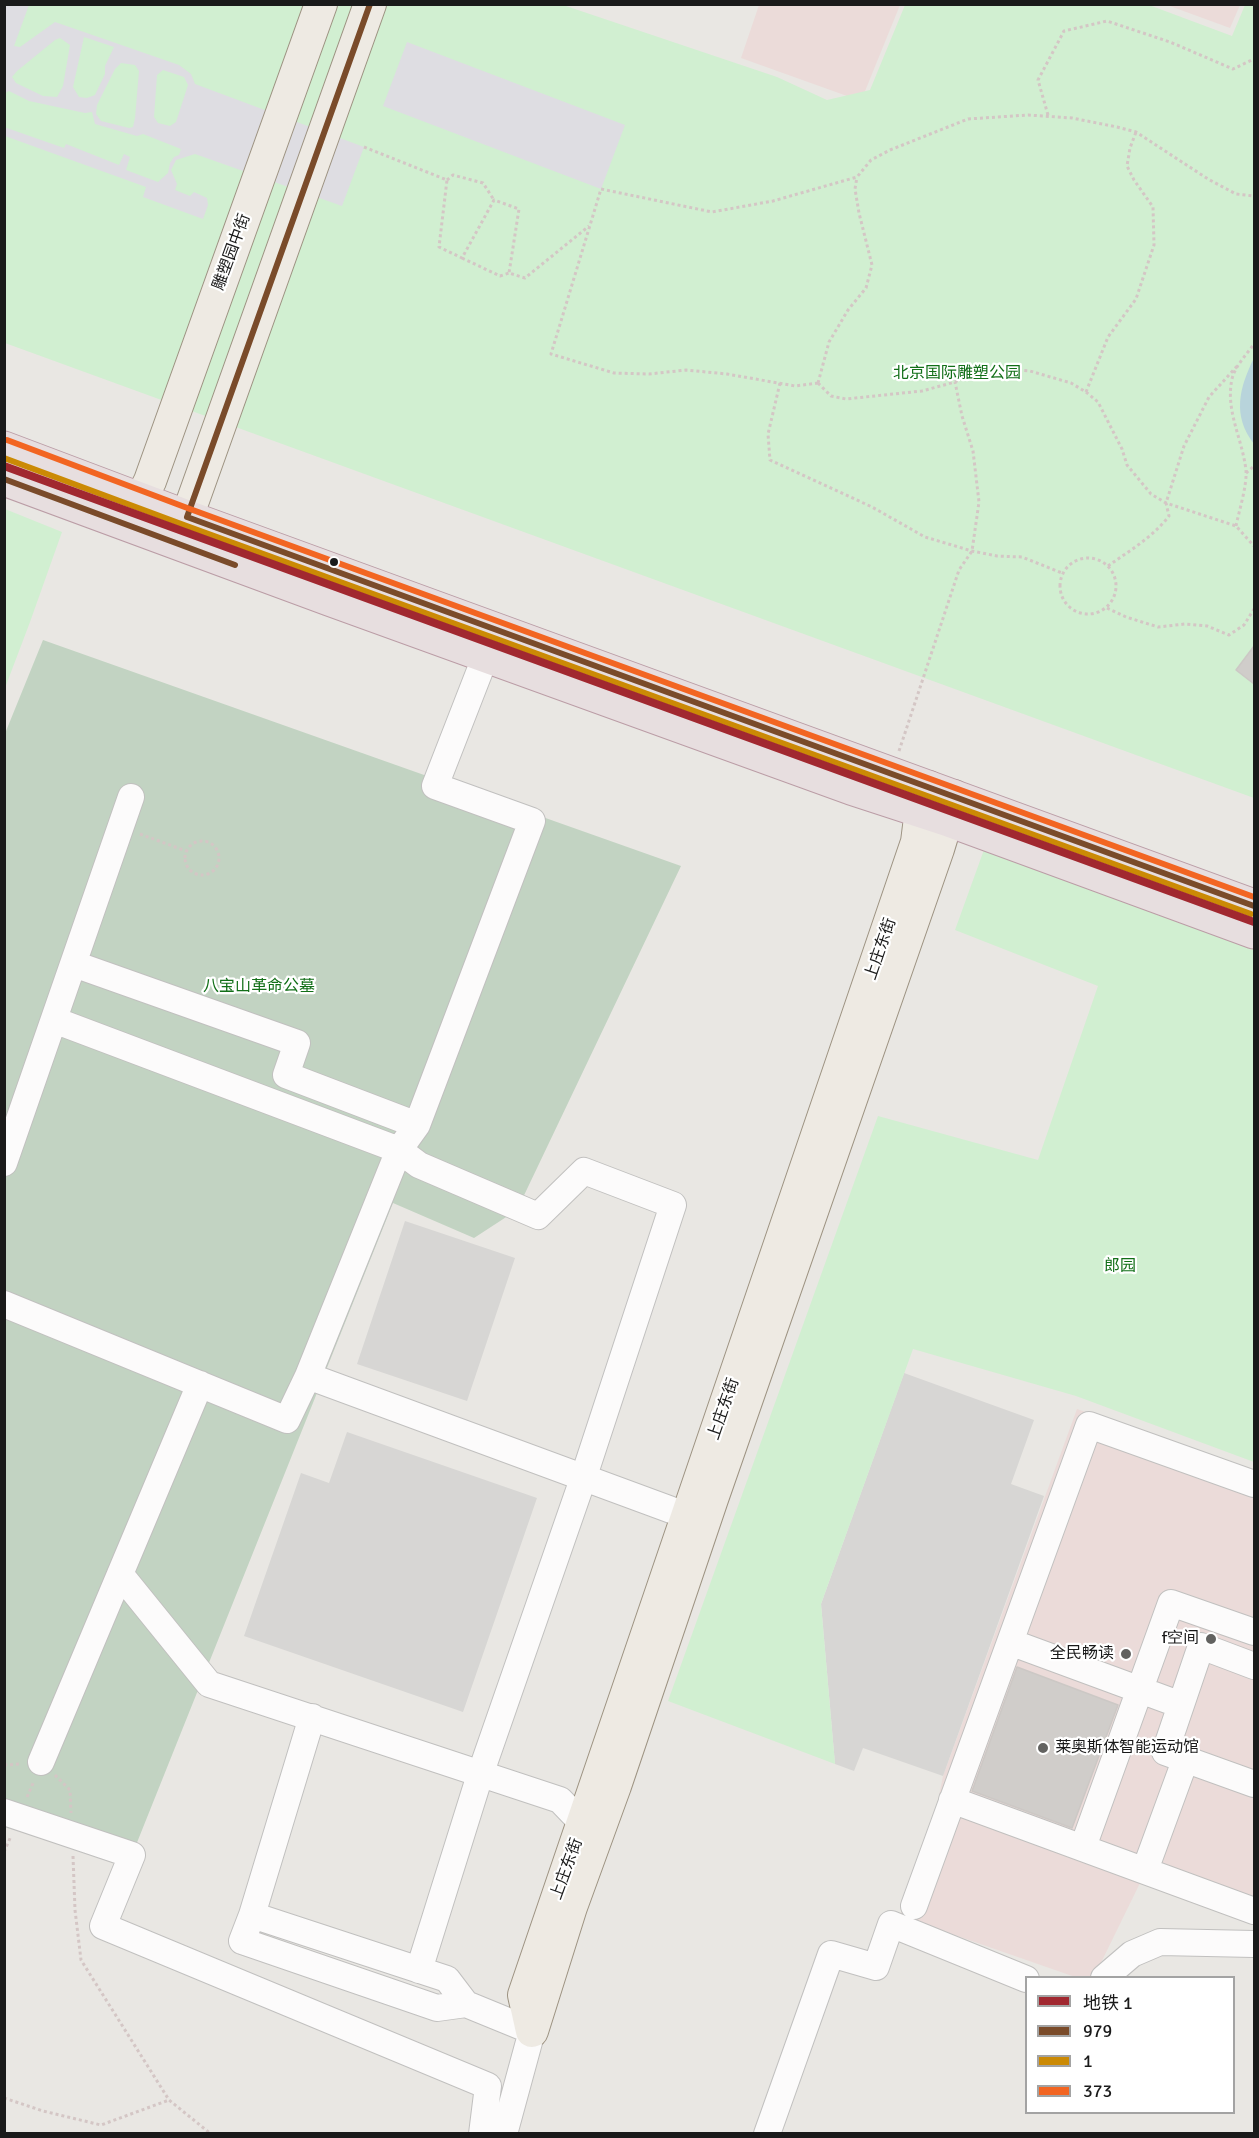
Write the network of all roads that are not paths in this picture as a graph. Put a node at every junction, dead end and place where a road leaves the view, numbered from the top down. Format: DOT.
graph roads {
  1 [pos="321,4"];
  2 [pos="370,4"];
  3 [pos="4,448"];
  4 [pos="4,479"];
  5 [pos="141,499"];
  6 [pos="187,517"];
  7 [pos="486,655"];
  8 [pos="132,797"];
  9 [pos="938,803"];
  10 [pos="1254,906"];
  11 [pos="1254,932"];
  12 [pos="74,964"];
  13 [pos="54,1020"];
  14 [pos="417,1125"];
  15 [pos="399,1150"];
  16 [pos="4,1163"];
  17 [pos="4,1304"];
  18 [pos="308,1376"];
  19 [pos="200,1383"];
  20 [pos="584,1476"];
  21 [pos="1254,1484"];
  22 [pos="696,1519"];
  23 [pos="120,1574"];
  24 [pos="1254,1632"];
  25 [pos="1010,1642"];
  26 [pos="1254,1666"];
  27 [pos="1140,1690"];
  28 [pos="1181,1705"];
  29 [pos="312,1717"];
  30 [pos="1186,1758"];
  31 [pos="41,1762"];
  32 [pos="480,1775"];
  33 [pos="1254,1784"];
  34 [pos="952,1800"];
  35 [pos="4,1812"];
  36 [pos="583,1824"];
  37 [pos="1083,1846"];
  38 [pos="1145,1870"];
  39 [pos="914,1906"];
  40 [pos="1254,1911"];
  41 [pos="252,1915"];
  42 [pos="1254,1944"];
  43 [pos="419,1970"];
  44 [pos="1105,1976"];
  45 [pos="1025,1979"];
  46 [pos="466,2004"];
  47 [pos="532,2031"];
  48 [pos="483,2133"];
  49 [pos="504,2133"];
  50 [pos="767,2133"];
  1 -- 5 [label="main road, 雕塑园中街"];
  2 -- 6 [label="main road"];
  3 -- 5 [label="highway"];
  4 -- 7 [label="highway"];
  5 -- 6 [label="highway"];
  6 -- 9 [label="highway"];
  7 -- 9 [label="highway"];
  7 -- 14 [label="street"];
  8 -- 12 [label="street"];
  9 -- 10 [label="highway"];
  9 -- 11 [label="highway"];
  9 -- 22 [label="main road, 上庄东街"];
  12 -- 13 [label="street"];
  12 -- 14 [label="street"];
  13 -- 15 [label="street"];
  13 -- 16 [label="street"];
  14 -- 15 [label="street"];
  15 -- 18 [label="street"];
  15 -- 20 [label="street"];
  17 -- 19 [label="street"];
  18 -- 19 [label="street"];
  18 -- 20 [label="street"];
  19 -- 23 [label="street"];
  20 -- 22 [label="street"];
  20 -- 32 [label="street"];
  21 -- 25 [label="street"];
  22 -- 36 [label="main road, 上庄东街"];
  22 -- 47 [label="main road, 上庄东街"];
  23 -- 29 [label="street"];
  23 -- 31 [label="street"];
  24 -- 27 [label="street"];
  25 -- 27 [label="street"];
  25 -- 34 [label="street"];
  26 -- 28 [label="street"];
  27 -- 28 [label="street"];
  27 -- 37 [label="street"];
  28 -- 30 [label="street"];
  29 -- 32 [label="street"];
  29 -- 41 [label="street"];
  30 -- 33 [label="street"];
  30 -- 38 [label="street"];
  32 -- 36 [label="street"];
  32 -- 43 [label="street"];
  34 -- 37 [label="street"];
  34 -- 39 [label="street"];
  35 -- 48 [label="street"];
  36 -- 47 [label="main road, 上庄东街"];
  37 -- 38 [label="street"];
  38 -- 40 [label="street"];
  41 -- 43 [label="street"];
  41 -- 46 [label="street"];
  42 -- 44 [label="street"];
  43 -- 46 [label="street"];
  45 -- 50 [label="street"];
  46 -- 47 [label="street"];
  47 -- 49 [label="street, 上庄东街"];
}
